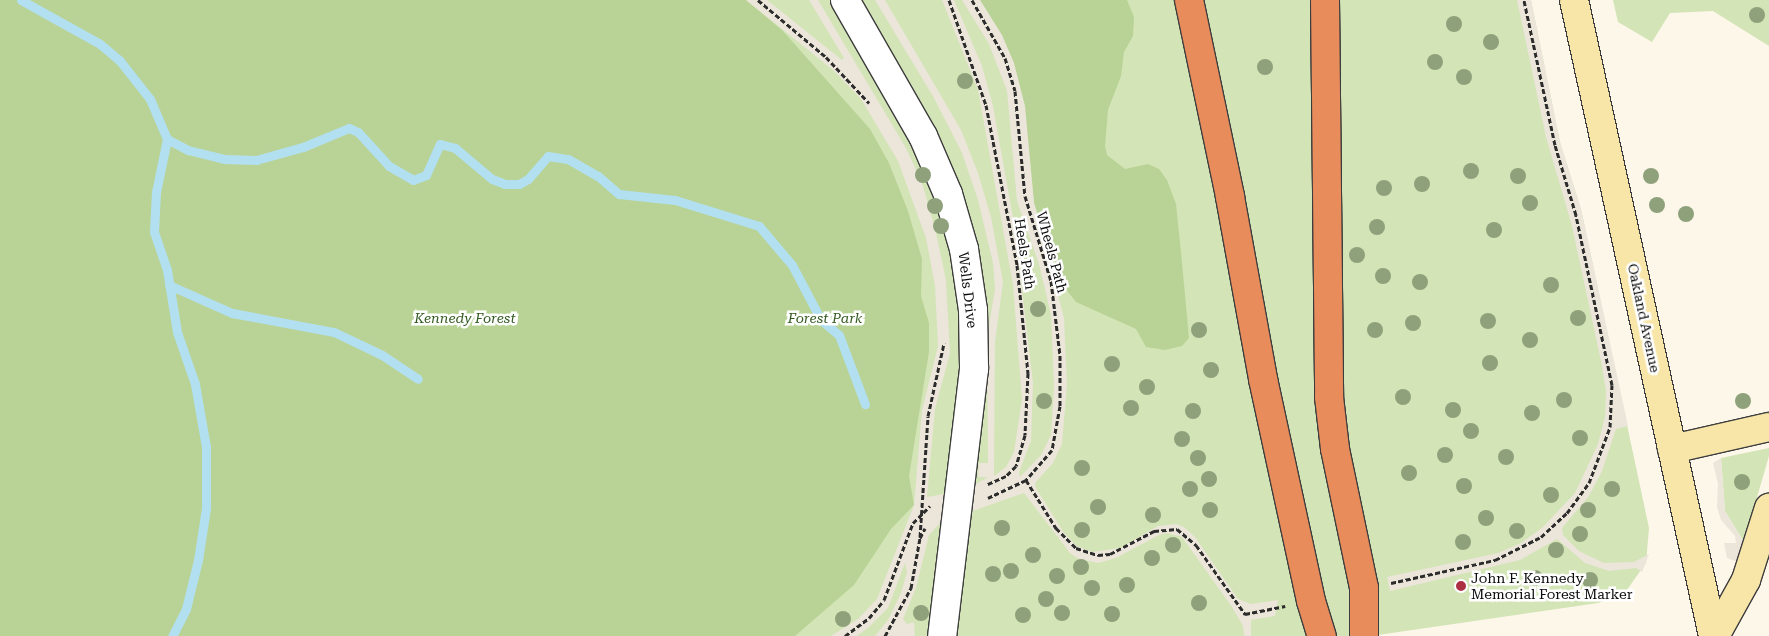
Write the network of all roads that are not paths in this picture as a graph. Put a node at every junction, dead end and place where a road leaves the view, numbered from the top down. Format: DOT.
graph roads {
  1 [pos="845,0"];
  2 [pos="1189,0"];
  3 [pos="1325,0"];
  4 [pos="1574,0"];
  5 [pos="1769,428"];
  6 [pos="1672,449"];
  7 [pos="1769,508"];
  8 [pos="942,636"];
  9 [pos="1322,636"];
  10 [pos="1364,636"];
  11 [pos="1714,636"];
  1 -- 8 [label="street, Wells Drive"];
  2 -- 9 [label="highway"];
  3 -- 10 [label="highway"];
  4 -- 6 [label="street, Oakland Avenue"];
  5 -- 6 [label="street"];
  6 -- 11 [label="street, Oakland Avenue"];
  7 -- 11 [label="street"];
}
